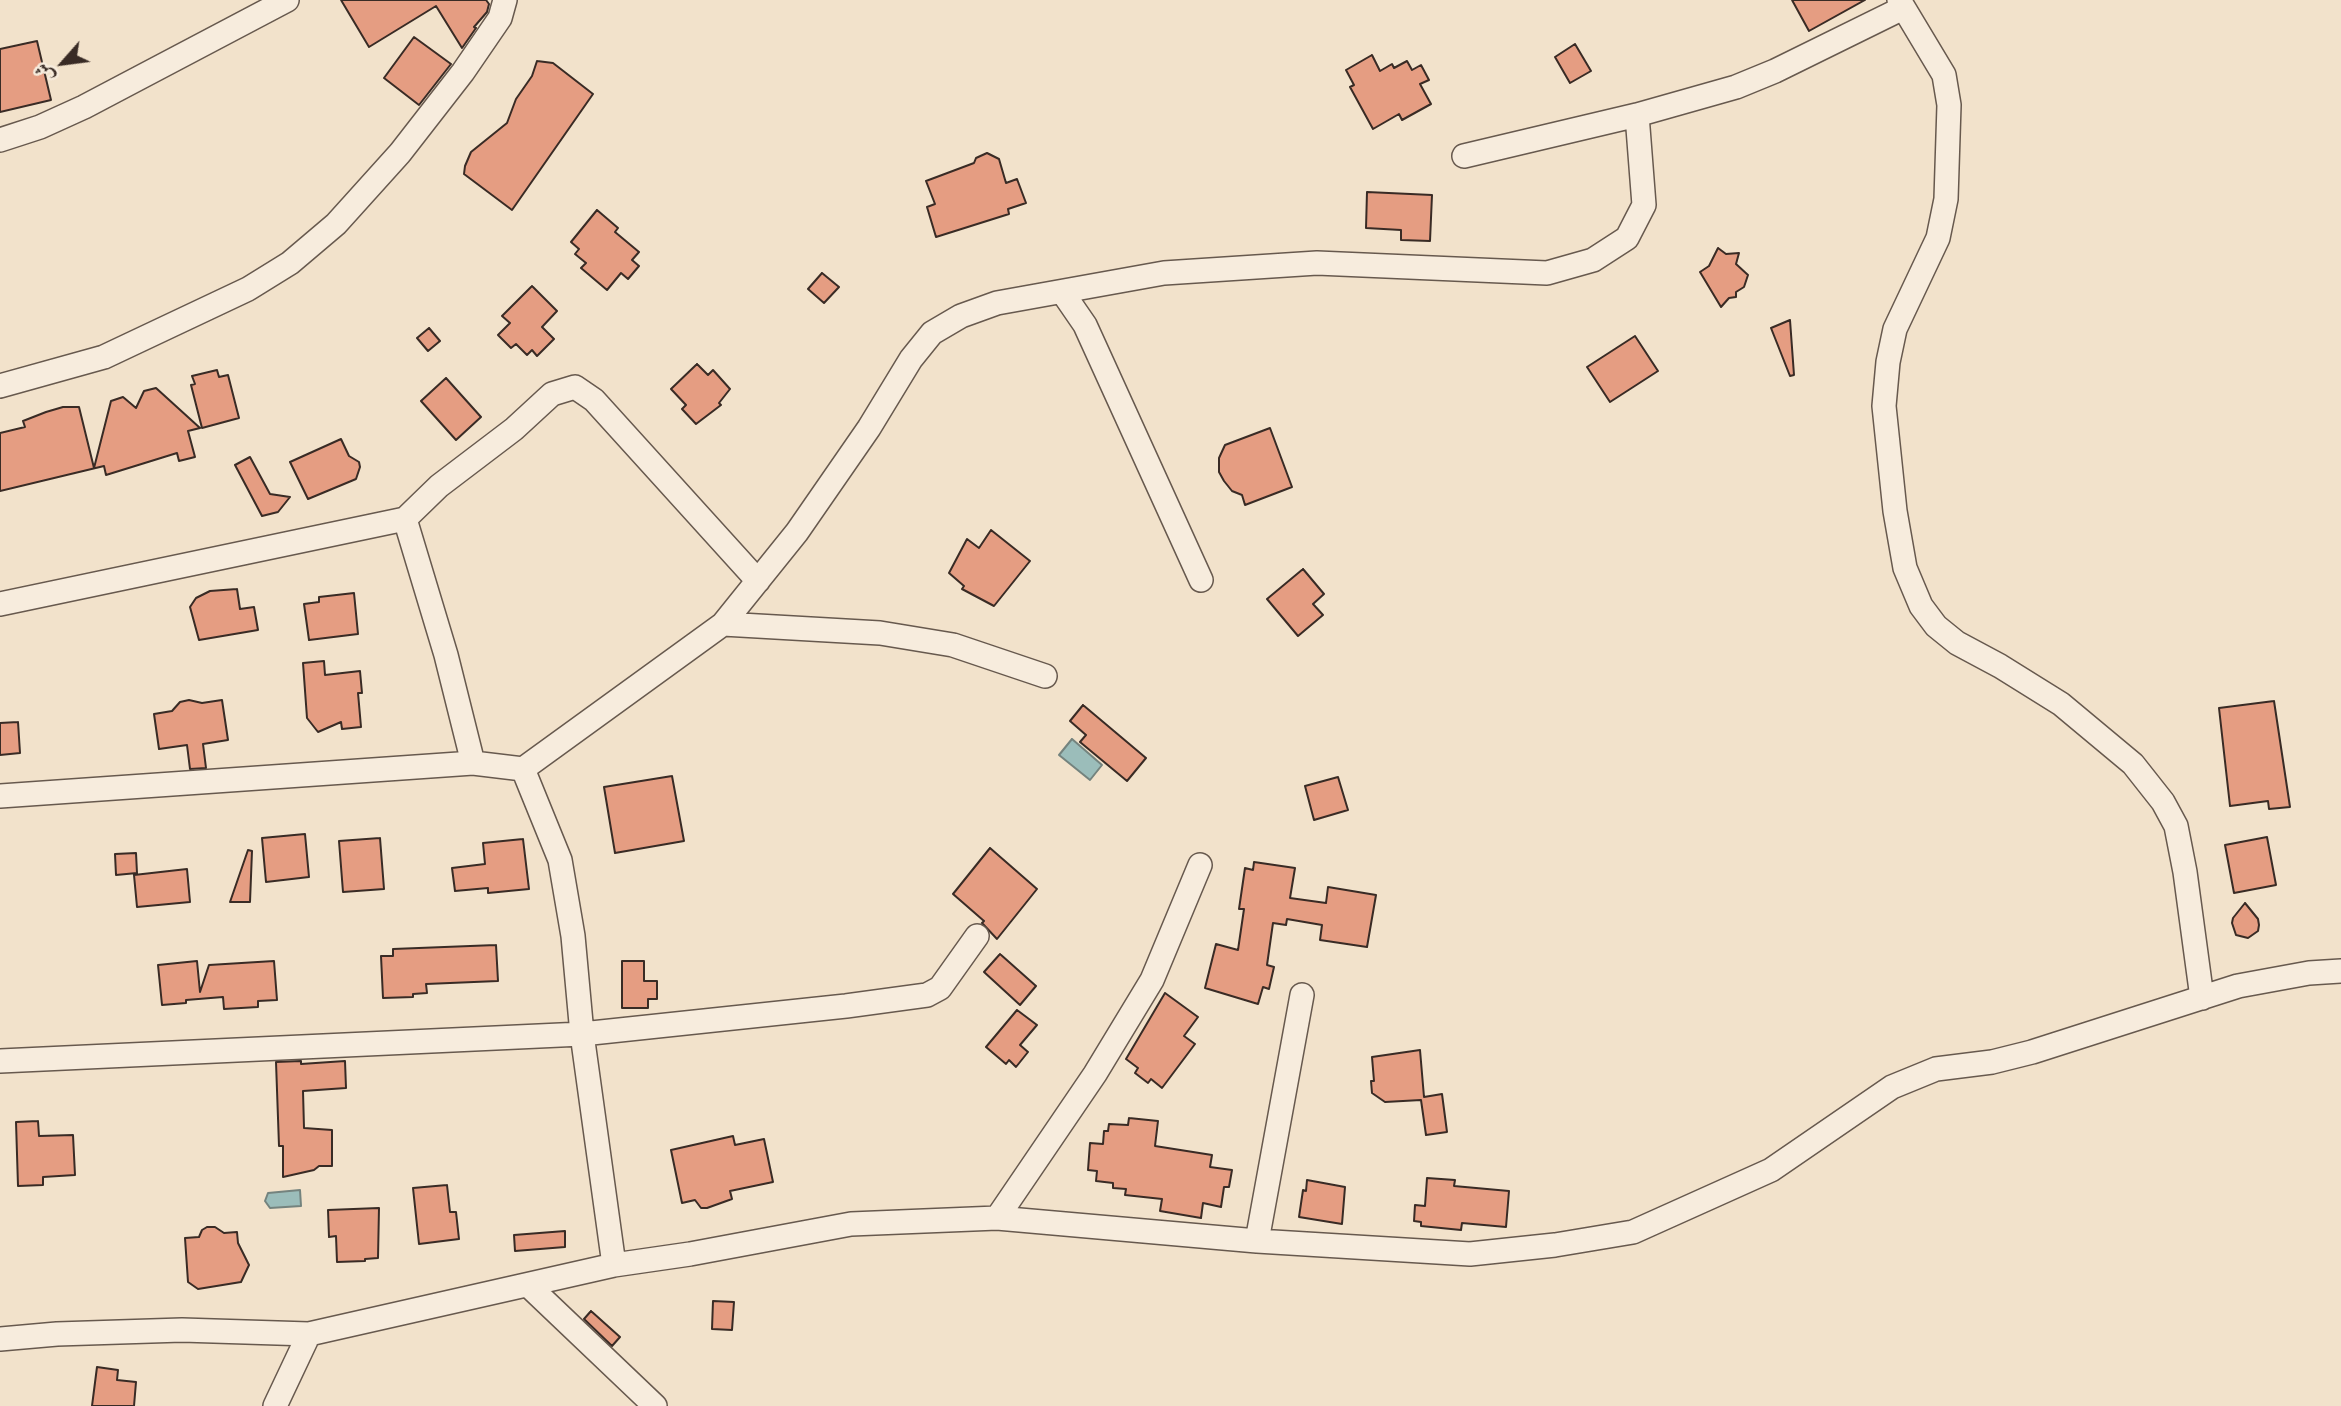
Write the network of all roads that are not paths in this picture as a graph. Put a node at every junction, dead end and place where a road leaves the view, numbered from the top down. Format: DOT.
graph roads {
  1 [pos="287,0"];
  2 [pos="505,0"];
  3 [pos="1901,4"];
  4 [pos="1637,115"];
  5 [pos="0,140"];
  6 [pos="1464,156"];
  7 [pos="1063,293"];
  8 [pos="0,386"];
  9 [pos="405,519"];
  10 [pos="1201,580"];
  11 [pos="758,581"];
  12 [pos="0,604"];
  13 [pos="723,624"];
  14 [pos="1045,676"];
  15 [pos="473,763"];
  16 [pos="523,769"];
  17 [pos="0,796"];
  18 [pos="1200,865"];
  19 [pos="977,936"];
  20 [pos="2341,971"];
  21 [pos="1302,995"];
  22 [pos="2202,998"];
  23 [pos="582,1034"];
  24 [pos="0,1060"];
  25 [pos="997,1218"];
  26 [pos="1256,1241"];
  27 [pos="614,1265"];
  28 [pos="529,1286"];
  29 [pos="309,1334"];
  30 [pos="0,1339"];
  31 [pos="275,1406"];
  32 [pos="656,1406"];
  1 -- 5 [label="street"];
  2 -- 8 [label="street"];
  3 -- 4 [label="street"];
  3 -- 22 [label="street"];
  4 -- 6 [label="street"];
  4 -- 7 [label="street"];
  7 -- 10 [label="street"];
  7 -- 11 [label="street"];
  9 -- 11 [label="street"];
  9 -- 12 [label="street"];
  9 -- 15 [label="street"];
  11 -- 13 [label="street"];
  13 -- 14 [label="street"];
  13 -- 16 [label="street"];
  15 -- 16 [label="street"];
  15 -- 17 [label="street"];
  16 -- 23 [label="street"];
  18 -- 25 [label="street"];
  19 -- 23 [label="street"];
  20 -- 22 [label="street"];
  21 -- 26 [label="street"];
  22 -- 26 [label="street"];
  23 -- 24 [label="street"];
  23 -- 27 [label="street"];
  25 -- 26 [label="street"];
  25 -- 27 [label="street"];
  27 -- 28 [label="street"];
  28 -- 29 [label="street"];
  28 -- 32 [label="street"];
  29 -- 30 [label="street"];
  29 -- 31 [label="street"];
}
